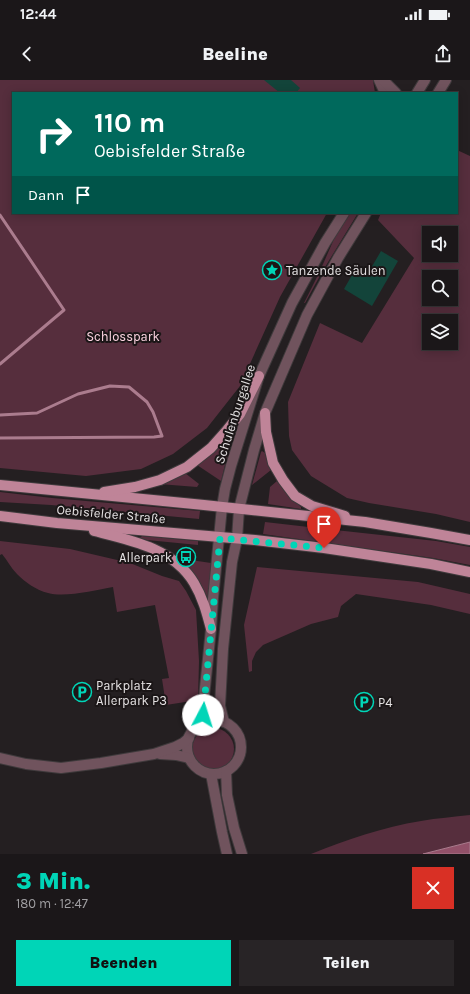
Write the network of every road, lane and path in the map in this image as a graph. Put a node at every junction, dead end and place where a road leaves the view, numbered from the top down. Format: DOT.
graph roads {
  1 [pos="380,80"];
  2 [pos="383,80"];
  3 [pos="425,80"];
  4 [pos="446,80"];
  5 [pos="385,92"];
  6 [pos="395,92"];
  7 [pos="418,92"];
  8 [pos="439,92"];
  9 [pos="343,214"];
  10 [pos="365,214"];
  11 [pos="292,303"];
  12 [pos="307,315"];
  13 [pos="259,376"];
  14 [pos="265,414"];
  15 [pos="0,485"];
  16 [pos="92,494"];
  17 [pos="222,507"];
  18 [pos="239,509"];
  19 [pos="0,516"];
  20 [pos="366,522"];
  21 [pos="57,523"];
  22 [pos="220,538"];
  23 [pos="236,539"];
  24 [pos="470,540"];
  25 [pos="470,572"];
  26 [pos="211,629"];
  27 [pos="224,722"];
  28 [pos="202,723"];
  29 [pos="189,738"];
  30 [pos="154,754"];
  31 [pos="0,758"];
  32 [pos="189,758"];
  33 [pos="226,771"];
  34 [pos="211,774"];
  35 [pos="227,854"];
  36 [pos="242,854"];
  1 -- 5 [label="street"];
  2 -- 6 [label="street"];
  3 -- 7 [label="street"];
  4 -- 8 [label="street"];
  9 -- 11 [label="street, Schulenburgallee"];
  10 -- 12 [label="street"];
  11 -- 12 [label="street"];
  11 -- 13 [label="street, Schulenburgallee"];
  12 -- 14 [label="street"];
  13 -- 16 [label="main road"];
  13 -- 17 [label="street, Schulenburgallee"];
  14 -- 18 [label="street"];
  14 -- 20 [label="main road"];
  15 -- 16 [label="main road, Oebisfelder Straße"];
  16 -- 17 [label="main road, Oebisfelder Straße"];
  17 -- 18 [label="main road, Oebisfelder Straße"];
  17 -- 22 [label="street, Schulenburgallee"];
  18 -- 20 [label="main road, Oebisfelder Straße"];
  18 -- 23 [label="street"];
  19 -- 21 [label="main road, Oebisfelder Straße"];
  20 -- 24 [label="main road"];
  21 -- 22 [label="main road, Oebisfelder Straße"];
  21 -- 26 [label="main road"];
  22 -- 23 [label="main road, Oebisfelder Straße"];
  22 -- 26 [label="street"];
  23 -- 25 [label="main road"];
  23 -- 27 [label="street"];
  26 -- 28 [label="street"];
  27 -- 28 [label="street"];
  27 -- 33 [label="street"];
  28 -- 29 [label="street"];
  29 -- 30 [label="street"];
  29 -- 32 [label="street"];
  30 -- 31 [label="street"];
  30 -- 32 [label="street"];
  32 -- 34 [label="street"];
  33 -- 34 [label="street"];
  33 -- 36 [label="street"];
  34 -- 35 [label="street"];
}
